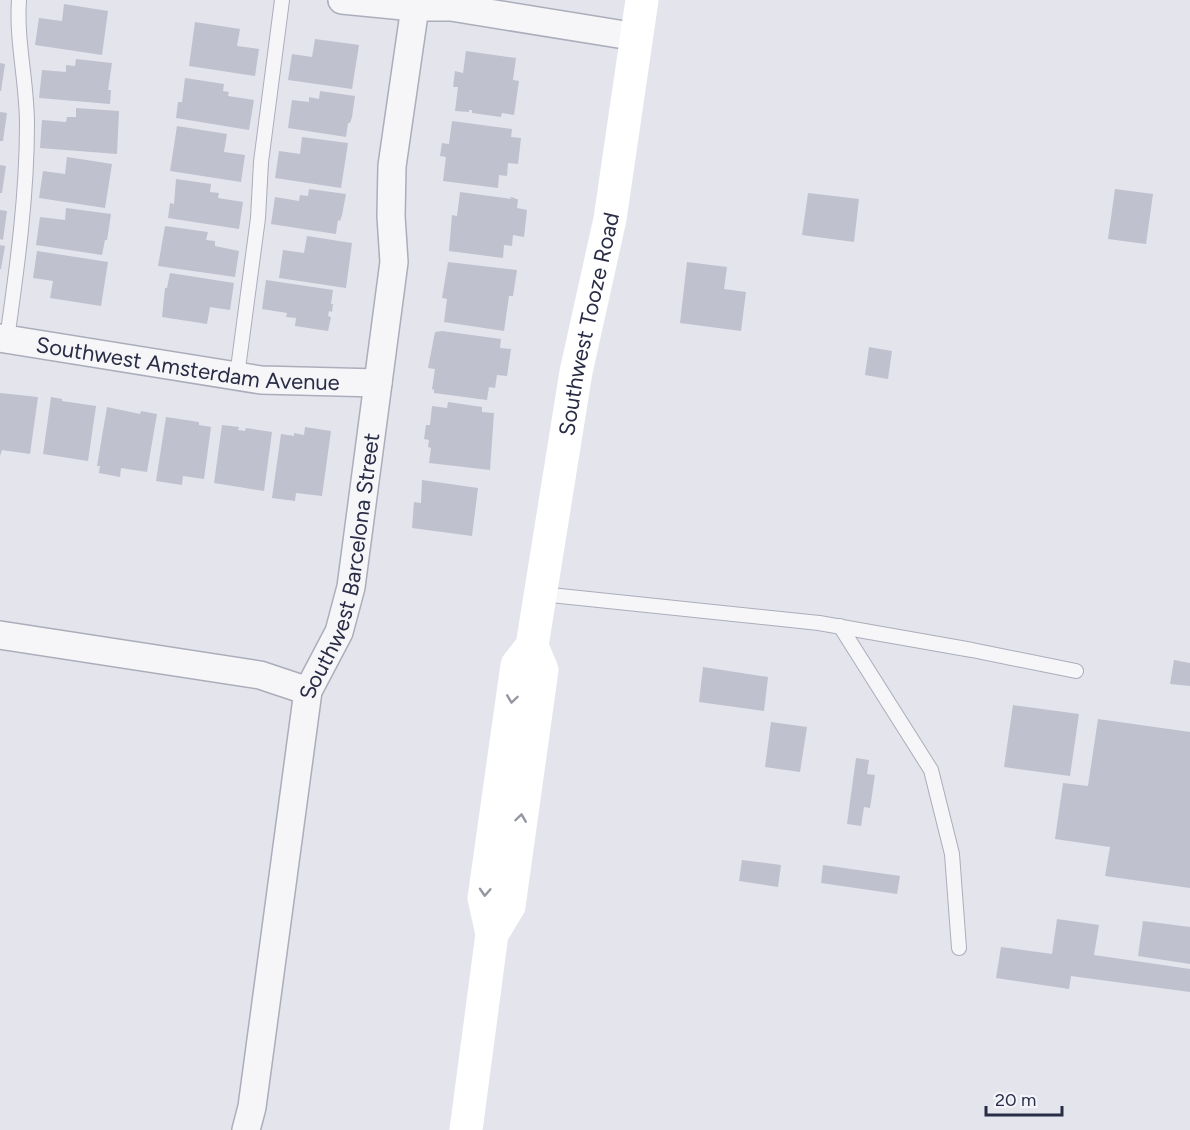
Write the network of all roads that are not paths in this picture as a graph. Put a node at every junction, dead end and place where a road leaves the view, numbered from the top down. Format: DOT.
graph roads {
  1 [pos="19,0"];
  2 [pos="282,0"];
  3 [pos="342,0"];
  4 [pos="642,0"];
  5 [pos="415,3"];
  6 [pos="637,37"];
  7 [pos="4,339"];
  8 [pos="237,376"];
  9 [pos="378,383"];
  10 [pos="541,594"];
  11 [pos="840,626"];
  12 [pos="0,635"];
  13 [pos="1076,671"];
  14 [pos="308,691"];
  15 [pos="959,948"];
  16 [pos="246,1130"];
  17 [pos="466,1130"];
  1 -- 7 [label="lane"];
  2 -- 8 [label="lane"];
  3 -- 5 [label="street"];
  4 -- 6 [label="main road, Southwest Tooze Road"];
  5 -- 6 [label="street"];
  5 -- 9 [label="street, Southwest Barcelona Street"];
  6 -- 10 [label="main road, Southwest Tooze Road"];
  7 -- 8 [label="street, Southwest Amsterdam Avenue"];
  8 -- 9 [label="street, Southwest Amsterdam Avenue"];
  9 -- 14 [label="street, Southwest Barcelona Street"];
  10 -- 11 [label="lane"];
  10 -- 17 [label="main road, Southwest Tooze Road"];
  11 -- 13 [label="lane"];
  11 -- 15 [label="lane"];
  12 -- 14 [label="street"];
  14 -- 16 [label="street, Southwest Barcelona Street"];
}
